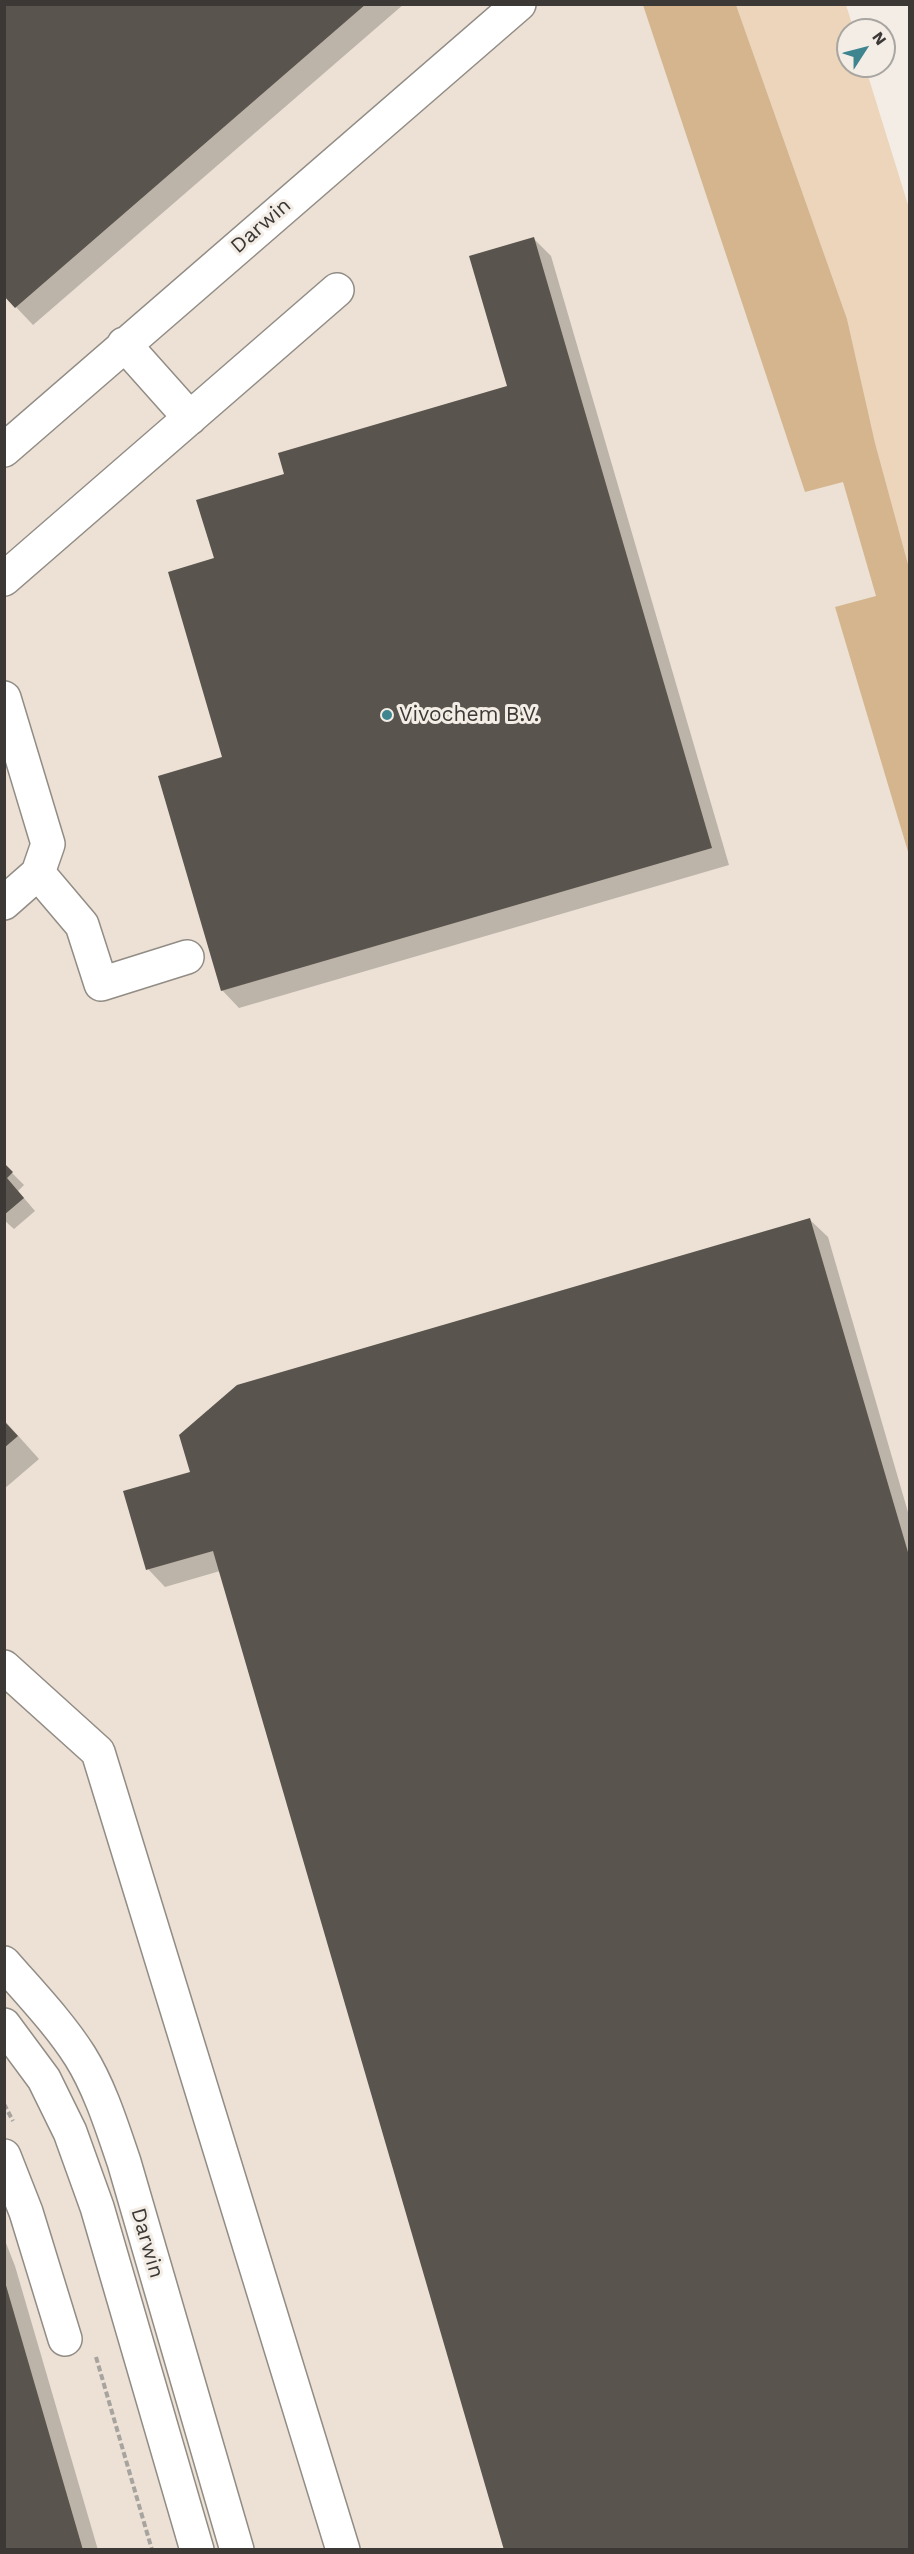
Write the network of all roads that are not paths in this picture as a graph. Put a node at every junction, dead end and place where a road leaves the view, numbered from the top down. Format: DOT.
graph roads {
  1 [pos="519,4"];
  2 [pos="337,290"];
  3 [pos="124,344"];
  4 [pos="190,418"];
  5 [pos="4,450"];
  6 [pos="4,579"];
  7 [pos="4,698"];
  8 [pos="38,873"];
  9 [pos="4,903"];
  10 [pos="187,957"];
  11 [pos="4,1667"];
  12 [pos="4,1963"];
  13 [pos="4,2025"];
  14 [pos="4,2156"];
  15 [pos="65,2339"];
  16 [pos="197,2550"];
  17 [pos="237,2550"];
  18 [pos="343,2550"];
  1 -- 3 [label="street, Darwin"];
  2 -- 4 [label="street"];
  3 -- 4 [label="street"];
  3 -- 5 [label="street, Darwin"];
  4 -- 6 [label="street"];
  7 -- 8 [label="street"];
  8 -- 9 [label="street"];
  8 -- 10 [label="street"];
  11 -- 18 [label="street"];
  12 -- 17 [label="street, Darwin"];
  13 -- 16 [label="street, Darwin"];
  14 -- 15 [label="street"];
}
